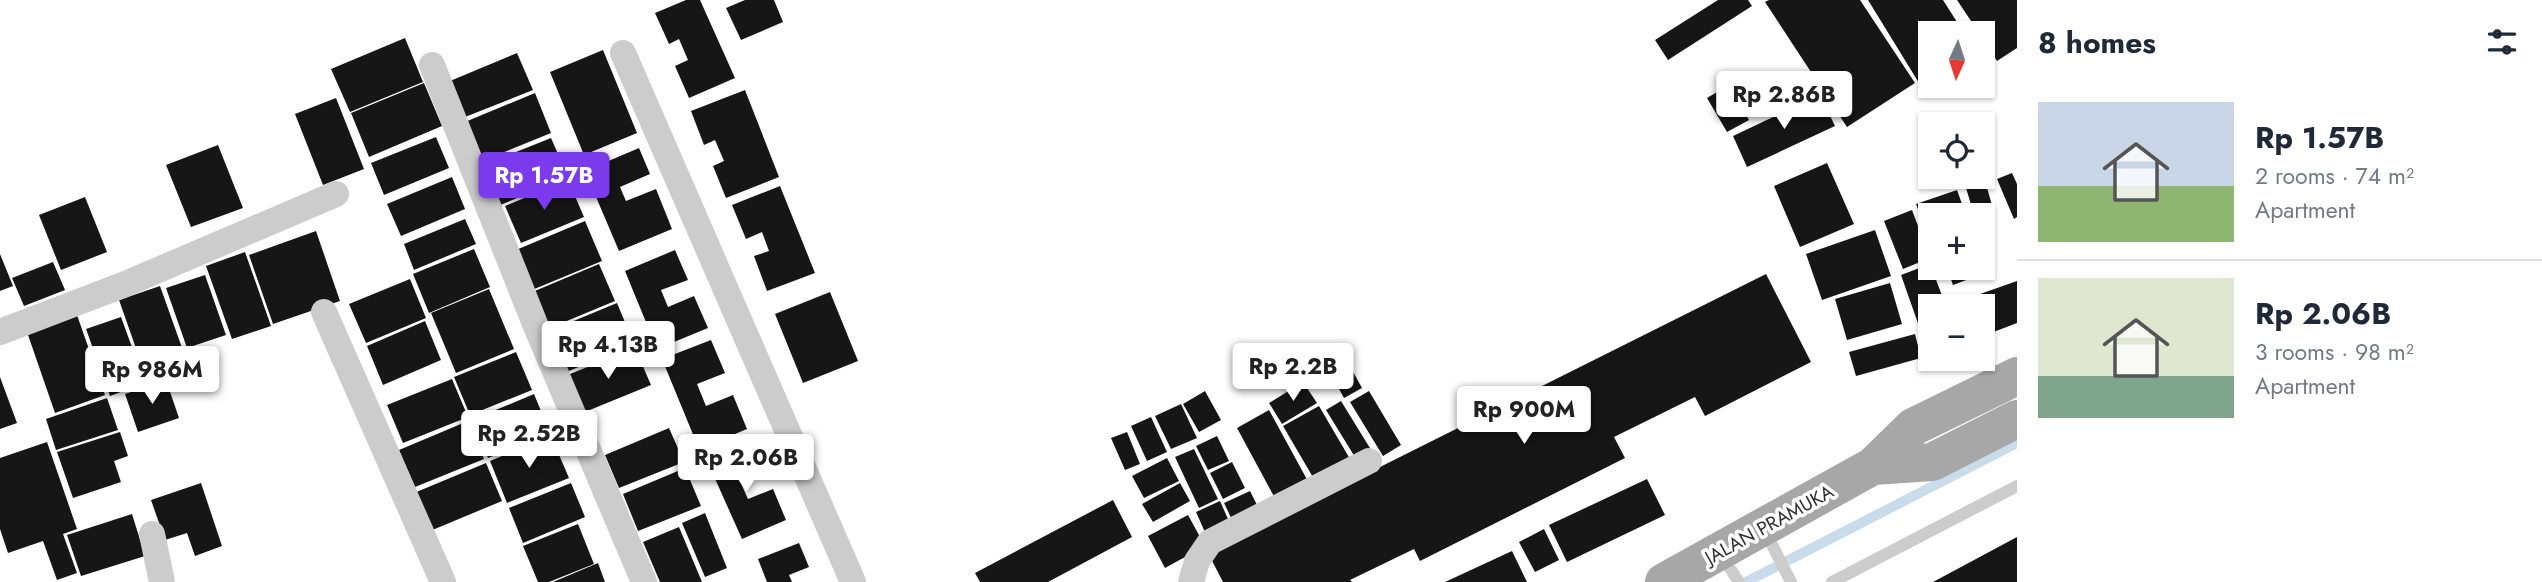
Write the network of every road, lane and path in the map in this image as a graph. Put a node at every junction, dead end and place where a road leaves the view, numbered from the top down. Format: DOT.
graph roads {
  1 [pos="623,53"];
  2 [pos="432,65"];
  3 [pos="336,194"];
  4 [pos="324,312"];
  5 [pos="0,332"];
  6 [pos="2017,376"];
  7 [pos="2017,419"];
  8 [pos="1369,461"];
  9 [pos="1873,466"];
  10 [pos="2017,486"];
  11 [pos="152,534"];
  12 [pos="1771,542"];
  13 [pos="1732,571"];
  14 [pos="1789,579"];
  15 [pos="162,582"];
  16 [pos="443,582"];
  17 [pos="644,582"];
  18 [pos="853,582"];
  19 [pos="1191,582"];
  20 [pos="1664,582"];
  21 [pos="1832,582"];
  1 -- 18 [label="street"];
  2 -- 17 [label="street"];
  3 -- 5 [label="street"];
  4 -- 16 [label="street"];
  6 -- 9 [label="main road, JALAN PRAMUKA"];
  7 -- 9 [label="main road, JALAN PRAMUKA"];
  8 -- 19 [label="street"];
  9 -- 12 [label="main road, JALAN PRAMUKA"];
  10 -- 21 [label="lane"];
  11 -- 15 [label="street"];
  12 -- 13 [label="main road, JALAN PRAMUKA"];
  12 -- 14 [label="lane"];
  13 -- 20 [label="main road, JALAN PRAMUKA"];
}
